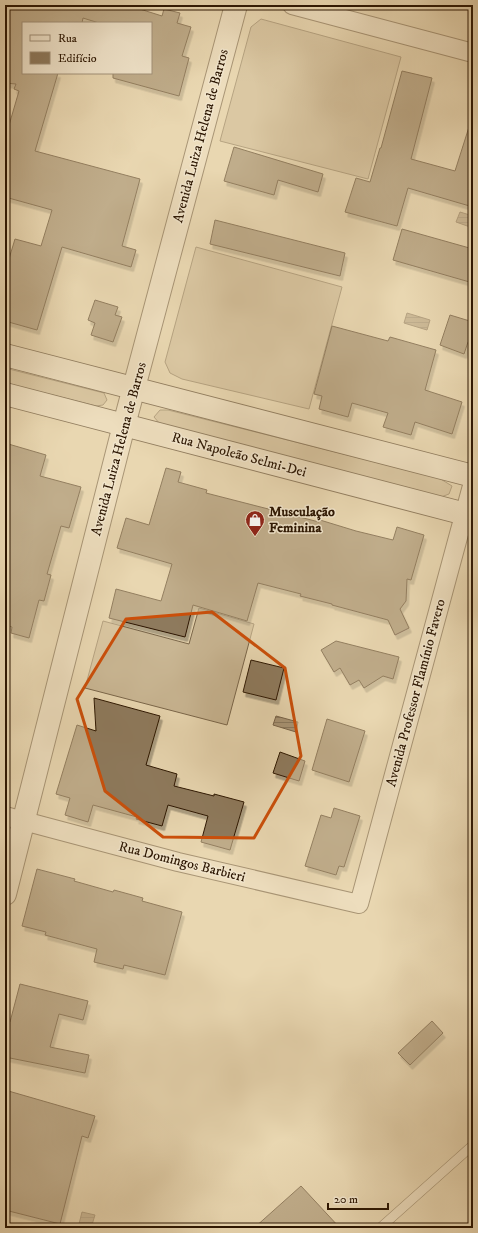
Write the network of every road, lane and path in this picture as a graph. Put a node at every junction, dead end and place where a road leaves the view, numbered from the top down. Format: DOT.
graph roads {
  1 [pos="236,5"];
  2 [pos="292,5"];
  3 [pos="473,53"];
  4 [pos="5,354"];
  5 [pos="134,389"];
  6 [pos="5,394"];
  7 [pos="124,425"];
  8 [pos="473,476"];
  9 [pos="473,482"];
  10 [pos="468,515"];
  11 [pos="15,818"];
  12 [pos="5,894"];
  13 [pos="359,904"];
  14 [pos="473,1145"];
  15 [pos="380,1228"];
  1 -- 5 [label="main road, Avenida Luiza Helena de Barros"];
  2 -- 3 [label="street"];
  4 -- 5 [label="main road"];
  5 -- 7 [label="main road, Avenida Luiza Helena de Barros"];
  5 -- 8 [label="main road"];
  6 -- 7 [label="main road, Rua Napoleão Selmi-Dei"];
  7 -- 10 [label="main road, Rua Napoleão Selmi-Dei"];
  7 -- 11 [label="main road, Avenida Luiza Helena de Barros"];
  9 -- 10 [label="street, Avenida Professor Flamínio Favero"];
  10 -- 13 [label="street, Avenida Professor Flamínio Favero"];
  11 -- 12 [label="main road, Avenida Luiza Helena de Barros"];
  11 -- 13 [label="street, Rua Domingos Barbieri"];
  14 -- 15 [label="lane"];
}
